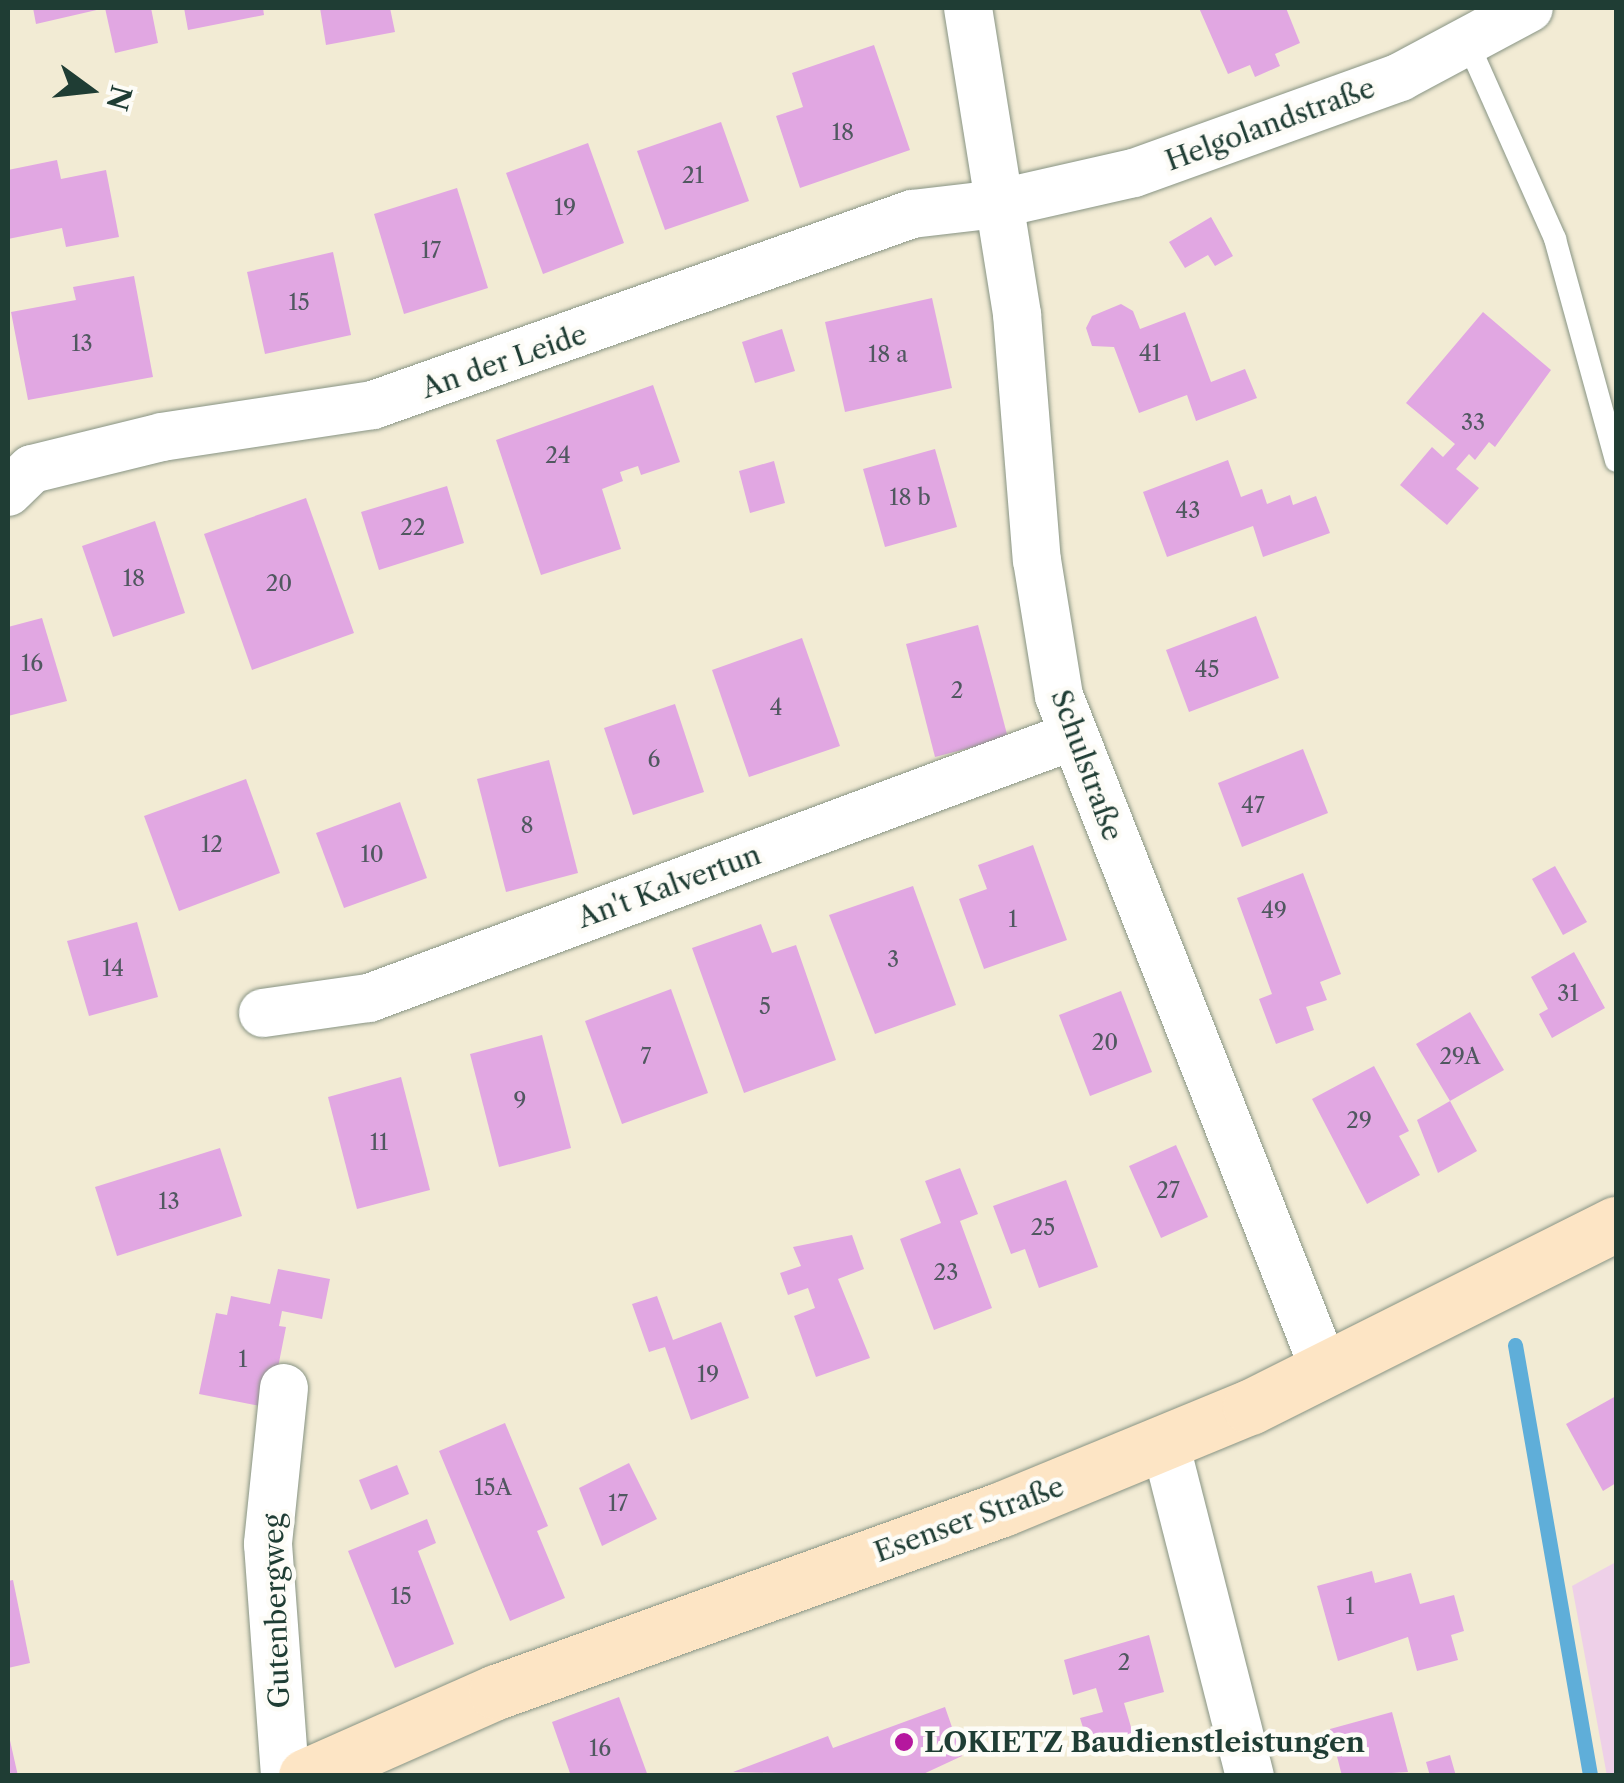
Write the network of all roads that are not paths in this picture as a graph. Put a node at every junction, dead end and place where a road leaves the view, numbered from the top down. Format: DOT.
graph roads {
  1 [pos="968,8"];
  2 [pos="1529,8"];
  3 [pos="1466,41"];
  4 [pos="997,204"];
  5 [pos="1616,461"];
  6 [pos="8,492"];
  7 [pos="1070,736"];
  8 [pos="263,1013"];
  9 [pos="1616,1224"];
  10 [pos="1324,1368"];
  11 [pos="284,1388"];
  12 [pos="1165,1443"];
  13 [pos="285,1776"];
  14 [pos="306,1776"];
  15 [pos="1250,1776"];
  1 -- 4 [label="street, Schulstraße"];
  2 -- 3 [label="street, Helgolandstraße"];
  3 -- 4 [label="street, Helgolandstraße"];
  3 -- 5 [label="lane"];
  4 -- 6 [label="street, An der Leide"];
  4 -- 7 [label="street, Schulstraße"];
  7 -- 8 [label="street, An't Kalvertun"];
  7 -- 10 [label="street, Schulstraße"];
  9 -- 10 [label="street, Esenser Straße"];
  10 -- 12 [label="street, Esenser Straße"];
  11 -- 13 [label="street, Gutenbergweg"];
  12 -- 14 [label="street, Esenser Straße"];
  12 -- 15 [label="street"];
}
